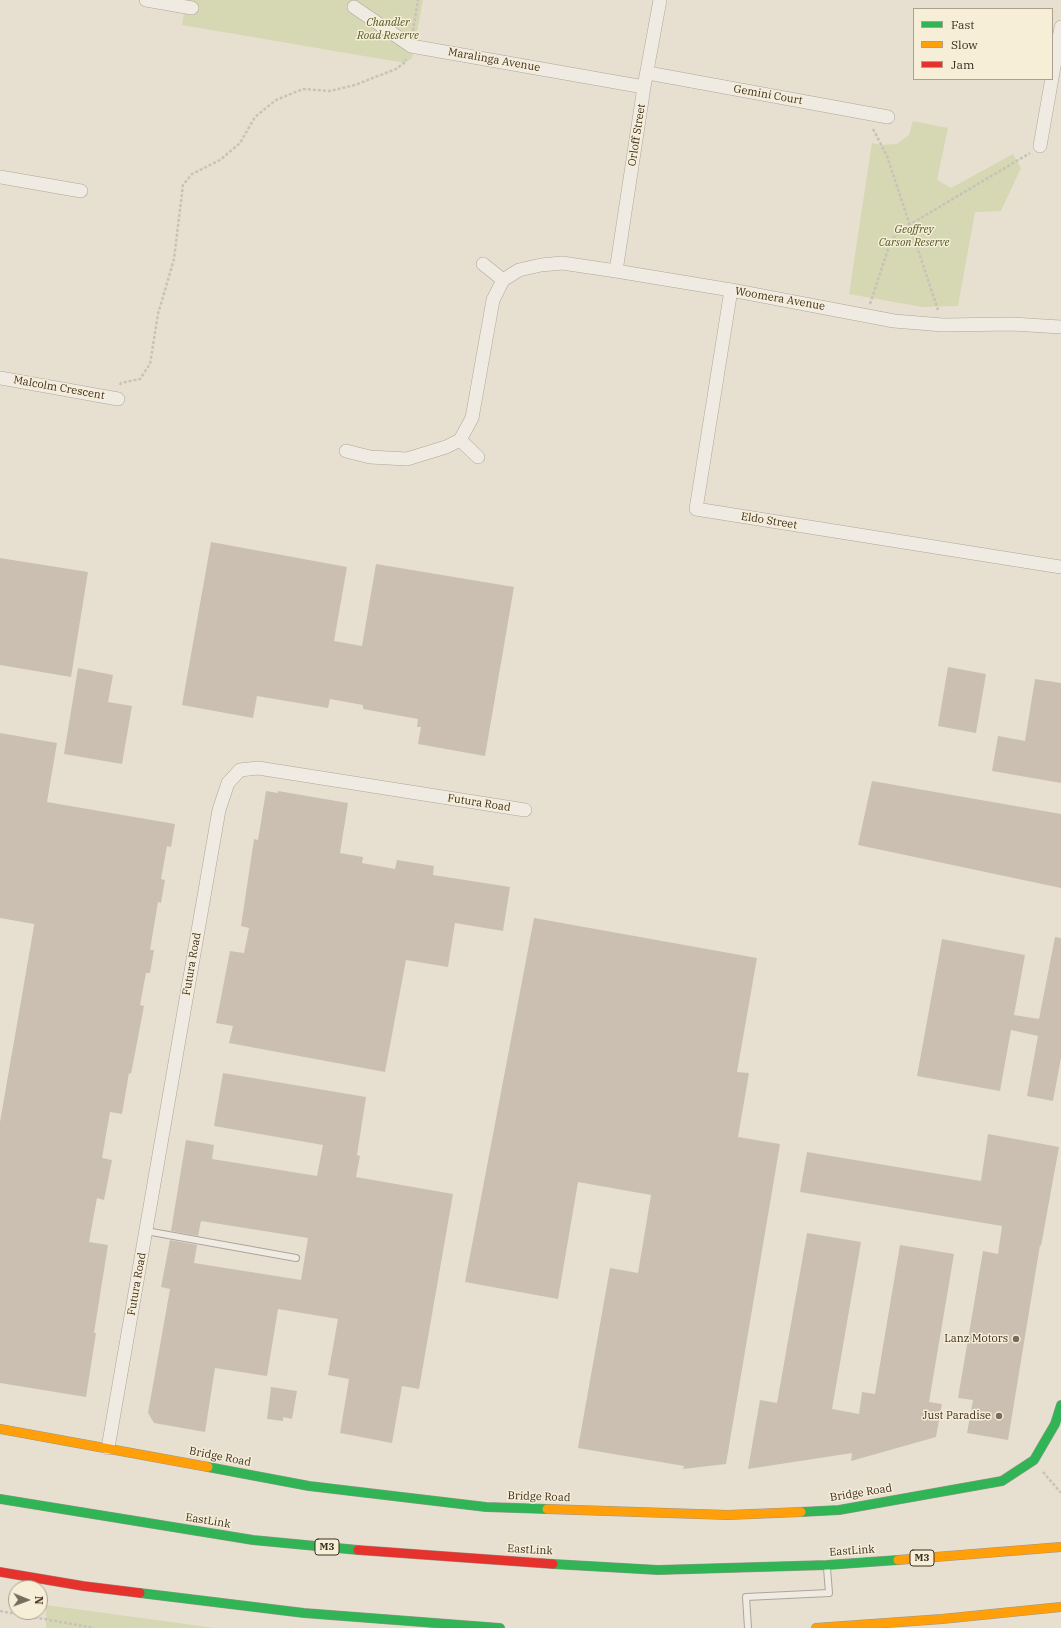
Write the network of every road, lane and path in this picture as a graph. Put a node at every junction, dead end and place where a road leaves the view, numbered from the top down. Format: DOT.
graph roads {
  1 [pos="146,0"];
  2 [pos="418,0"];
  3 [pos="660,0"];
  4 [pos="354,7"];
  5 [pos="192,8"];
  6 [pos="1061,27"];
  7 [pos="411,46"];
  8 [pos="1053,72"];
  9 [pos="648,73"];
  10 [pos="1052,80"];
  11 [pos="644,87"];
  12 [pos="865,112"];
  13 [pos="888,117"];
  14 [pos="1040,146"];
  15 [pos="0,177"];
  16 [pos="81,191"];
  17 [pos="909,225"];
  18 [pos="483,264"];
  19 [pos="616,271"];
  20 [pos="503,280"];
  21 [pos="731,290"];
  22 [pos="866,316"];
  23 [pos="943,325"];
  24 [pos="1061,327"];
  25 [pos="0,378"];
  26 [pos="115,398"];
  27 [pos="460,440"];
  28 [pos="346,451"];
  29 [pos="478,457"];
  30 [pos="1061,567"];
  31 [pos="525,810"];
  32 [pos="146,1231"];
  33 [pos="296,1258"];
  34 [pos="1061,1405"];
  35 [pos="0,1429"];
  36 [pos="108,1448"];
  37 [pos="1034,1460"];
  38 [pos="1061,1493"];
  39 [pos="0,1499"];
  40 [pos="1061,1547"];
  41 [pos="827,1565"];
  42 [pos="0,1572"];
  43 [pos="1061,1607"];
  44 [pos="0,1610"];
  45 [pos="94,1628"];
  46 [pos="500,1628"];
  47 [pos="748,1628"];
  48 [pos="816,1628"];
  1 -- 5 [label="street"];
  2 -- 7 [label="path"];
  3 -- 9 [label="street, Orloff Street"];
  4 -- 7 [label="street, Maralinga Avenue"];
  6 -- 8 [label="street"];
  7 -- 11 [label="street, Maralinga Avenue"];
  7 -- 26 [label="path"];
  9 -- 11 [label="street, Orloff Street"];
  9 -- 12 [label="street, Gemini Court"];
  10 -- 14 [label="street"];
  11 -- 19 [label="street, Orloff Street"];
  12 -- 13 [label="street, Gemini Court"];
  12 -- 17 [label="path"];
  14 -- 17 [label="path"];
  15 -- 16 [label="street"];
  17 -- 22 [label="path"];
  17 -- 23 [label="path"];
  18 -- 20 [label="street"];
  19 -- 20 [label="street, Woomera Avenue"];
  19 -- 21 [label="street, Woomera Avenue"];
  20 -- 27 [label="street"];
  21 -- 22 [label="street, Woomera Avenue"];
  21 -- 30 [label="street, Eldo Street"];
  22 -- 23 [label="street, Woomera Avenue"];
  23 -- 24 [label="street, Woomera Avenue"];
  25 -- 26 [label="street, Malcolm Crescent"];
  27 -- 28 [label="street"];
  27 -- 29 [label="street"];
  31 -- 32 [label="street, Futura Road"];
  32 -- 33 [label="lane"];
  32 -- 36 [label="street, Futura Road"];
  34 -- 37 [label="main road, Bridge Road"];
  35 -- 36 [label="main road, Bridge Road"];
  36 -- 37 [label="main road, Bridge Road"];
  37 -- 38 [label="path"];
  39 -- 41 [label="main road, EastLink / M3"];
  40 -- 41 [label="main road, EastLink / M3"];
  41 -- 47 [label="lane"];
  42 -- 46 [label="main road"];
  43 -- 48 [label="main road"];
  44 -- 45 [label="path"];
}
